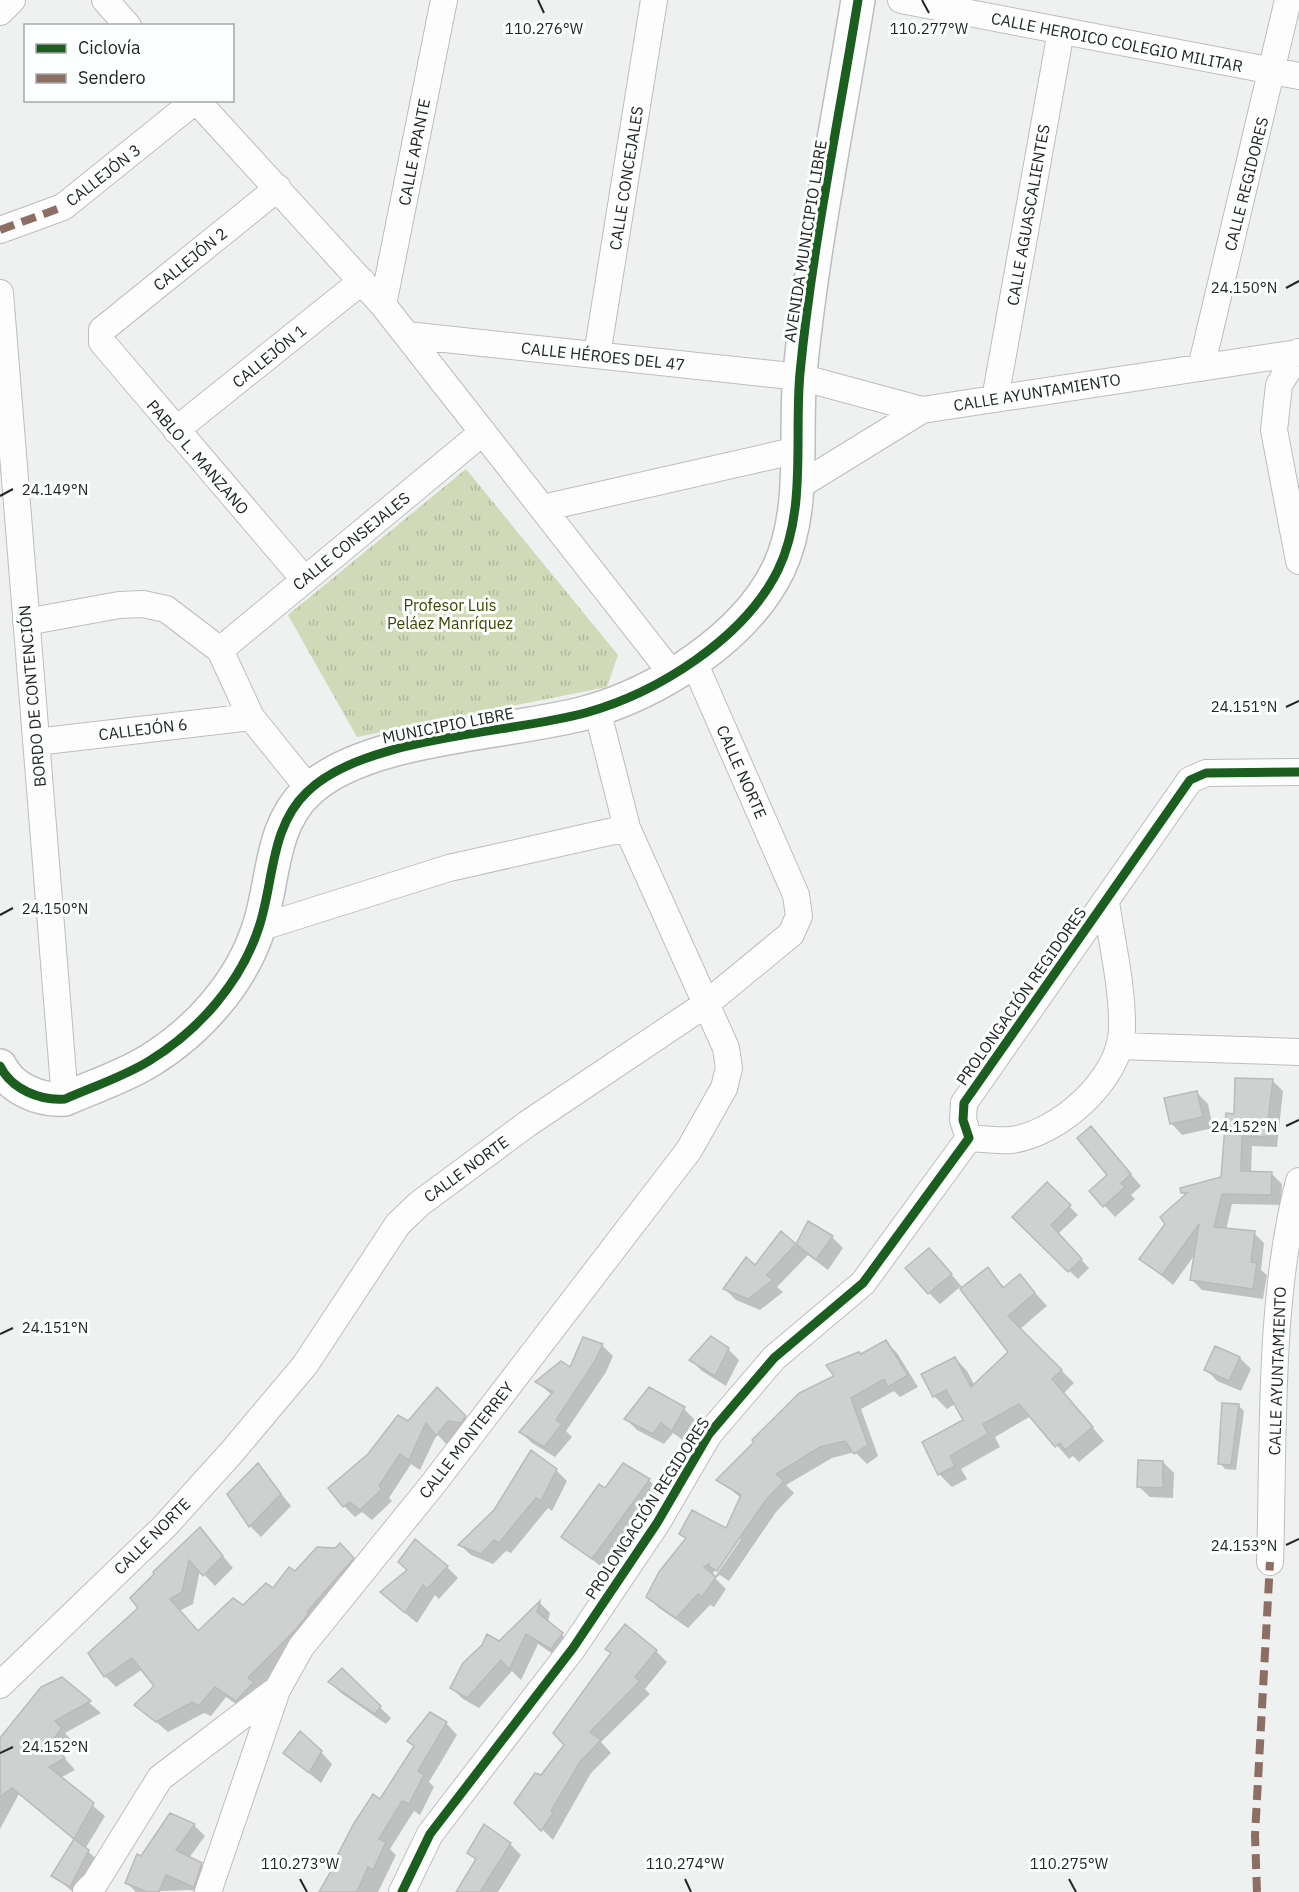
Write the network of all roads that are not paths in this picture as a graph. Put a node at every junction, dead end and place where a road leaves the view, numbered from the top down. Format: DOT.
graph roads {
  1 [pos="12,0"];
  2 [pos="105,0"];
  3 [pos="444,0"];
  4 [pos="654,0"];
  5 [pos="858,0"];
  6 [pos="901,0"];
  7 [pos="1288,0"];
  8 [pos="0,12"];
  9 [pos="126,24"];
  10 [pos="1062,31"];
  11 [pos="1273,72"];
  12 [pos="1299,76"];
  13 [pos="194,102"];
  14 [pos="198,102"];
  15 [pos="278,188"];
  16 [pos="0,230"];
  17 [pos="362,281"];
  18 [pos="0,294"];
  19 [pos="383,305"];
  20 [pos="102,330"];
  21 [pos="407,335"];
  22 [pos="1299,353"];
  23 [pos="597,355"];
  24 [pos="1202,368"];
  25 [pos="800,377"];
  26 [pos="995,399"];
  27 [pos="922,410"];
  28 [pos="176,430"];
  29 [pos="483,432"];
  30 [pos="798,450"];
  31 [pos="1291,479"];
  32 [pos="797,487"];
  33 [pos="543,508"];
  34 [pos="1299,561"];
  35 [pos="304,579"];
  36 [pos="26,622"];
  37 [pos="220,650"];
  38 [pos="683,668"];
  39 [pos="597,709"];
  40 [pos="250,717"];
  41 [pos="36,742"];
  42 [pos="1299,772"];
  43 [pos="309,789"];
  44 [pos="627,828"];
  45 [pos="1106,902"];
  46 [pos="259,928"];
  47 [pos="706,1004"];
  48 [pos="1119,1046"];
  49 [pos="1299,1052"];
  50 [pos="0,1066"];
  51 [pos="65,1099"];
  52 [pos="969,1138"];
  53 [pos="1299,1181"];
  54 [pos="1270,1562"];
  55 [pos="0,1685"];
  56 [pos="277,1690"];
  57 [pos="86,1892"];
  58 [pos="208,1892"];
  59 [pos="402,1892"];
  1 -- 8 [label="street"];
  2 -- 9 [label="street"];
  3 -- 19 [label="street, CALLE APANTE"];
  4 -- 23 [label="street, CALLE CONCEJALES"];
  5 -- 25 [label="street, AVENIDA MUNICIPIO LIBRE"];
  6 -- 10 [label="street, CALLE HEROICO COLEGIO MILITAR"];
  7 -- 11 [label="street, CALLE REGIDORES"];
  10 -- 11 [label="street, CALLE HEROICO COLEGIO MILITAR"];
  10 -- 26 [label="street, CALLE AGUASCALIENTES"];
  11 -- 12 [label="street, CALLE HEROICO COLEGIO MILITAR"];
  11 -- 24 [label="street, CALLE REGIDORES"];
  13 -- 16 [label="street, CALLEJÓN 3"];
  14 -- 15 [label="street, CALLE NORTE"];
  15 -- 17 [label="street, CALLE NORTE"];
  15 -- 20 [label="street, CALLEJÓN 2"];
  17 -- 19 [label="street, CALLE NORTE"];
  17 -- 28 [label="street, CALLEJÓN 1"];
  18 -- 36 [label="street, BORDO DE CONTENCIÓN"];
  19 -- 21 [label="street, CALLE NORTE"];
  20 -- 28 [label="street, PABLO L. MANZANO"];
  21 -- 23 [label="street, CALLE HÉROES DEL 47"];
  21 -- 29 [label="street, CALLE NORTE"];
  22 -- 24 [label="street, CALLE AYUNTAMIENTO"];
  22 -- 31 [label="street, CALLE AYUNTAMIENTO"];
  23 -- 25 [label="street, CALLE HÉROES DEL 47"];
  24 -- 26 [label="street, CALLE AYUNTAMIENTO"];
  25 -- 27 [label="street, CALLE HÉROES DEL 47"];
  25 -- 30 [label="street, AVENIDA MUNICIPIO LIBRE"];
  26 -- 27 [label="street, CALLE AYUNTAMIENTO"];
  27 -- 32 [label="street, CALLE AYUNTAMIENTO"];
  28 -- 35 [label="street, PABLO L. MANZANO"];
  29 -- 33 [label="street, CALLE NORTE"];
  29 -- 35 [label="street, CALLE CONSEJALES"];
  30 -- 32 [label="street, AVENIDA MUNICIPIO LIBRE"];
  30 -- 33 [label="street"];
  31 -- 34 [label="street, CALLE AYUNTAMIENTO"];
  32 -- 38 [label="street, MUNICIPIO LIBRE"];
  33 -- 38 [label="street, CALLE NORTE"];
  35 -- 37 [label="street, CALLE CONSEJALES"];
  36 -- 37 [label="street"];
  36 -- 41 [label="street, BORDO DE CONTENCIÓN"];
  37 -- 40 [label="street"];
  38 -- 39 [label="street, MUNICIPIO LIBRE"];
  38 -- 47 [label="street, CALLE NORTE"];
  39 -- 43 [label="street, MUNICIPIO LIBRE"];
  39 -- 44 [label="street, CALLE MONTERREY"];
  40 -- 41 [label="street, CALLEJÓN 6"];
  40 -- 43 [label="street"];
  41 -- 51 [label="street, BORDO DE CONTENCIÓN"];
  42 -- 45 [label="street, PROLONGACIÓN REGIDORES"];
  43 -- 46 [label="street, MUNICIPIO LIBRE"];
  44 -- 46 [label="street"];
  44 -- 47 [label="street, CALLE MONTERREY"];
  45 -- 48 [label="street"];
  45 -- 52 [label="street, PROLONGACIÓN REGIDORES"];
  46 -- 51 [label="street, MUNICIPIO LIBRE"];
  47 -- 55 [label="street, CALLE NORTE"];
  47 -- 56 [label="street, CALLE MONTERREY"];
  48 -- 49 [label="street"];
  48 -- 52 [label="street"];
  50 -- 51 [label="street"];
  52 -- 59 [label="street, PROLONGACIÓN REGIDORES"];
  53 -- 54 [label="street, CALLE AYUNTAMIENTO"];
  56 -- 57 [label="street"];
  56 -- 58 [label="street, CALLE MONTERREY"];
}
